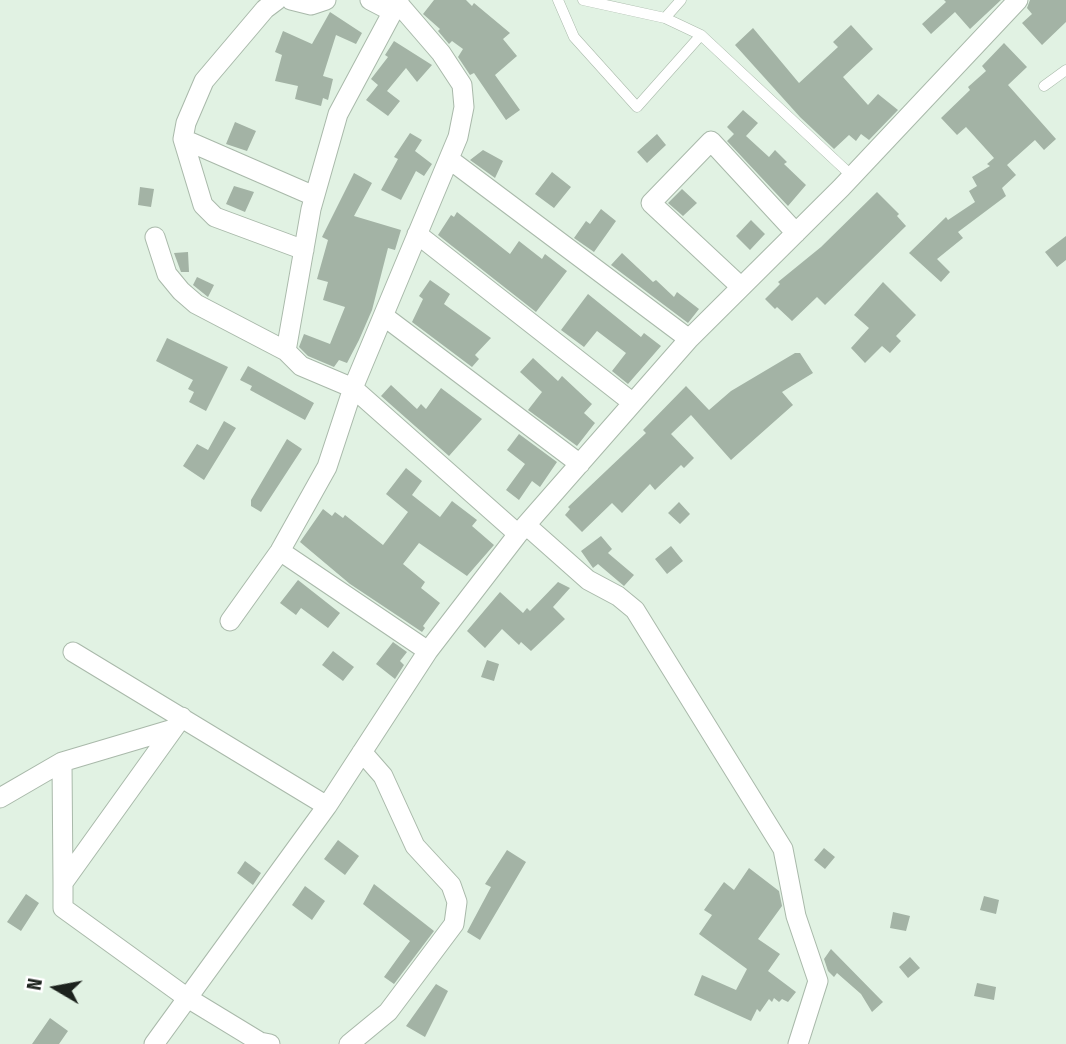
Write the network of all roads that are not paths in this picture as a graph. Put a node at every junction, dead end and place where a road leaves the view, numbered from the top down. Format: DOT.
graph roads {
  1 [pos="277,0"];
  2 [pos="291,0"];
  3 [pos="327,0"];
  4 [pos="370,0"];
  5 [pos="558,0"];
  6 [pos="583,0"];
  7 [pos="681,0"];
  8 [pos="1018,0"];
  9 [pos="396,5"];
  10 [pos="665,18"];
  11 [pos="701,35"];
  12 [pos="1066,70"];
  13 [pos="1044,86"];
  14 [pos="183,139"];
  15 [pos="449,159"];
  16 [pos="852,176"];
  17 [pos="314,196"];
  18 [pos="796,233"];
  19 [pos="418,234"];
  20 [pos="155,237"];
  21 [pos="304,250"];
  22 [pos="740,286"];
  23 [pos="385,317"];
  24 [pos="690,339"];
  25 [pos="286,351"];
  26 [pos="353,388"];
  27 [pos="633,403"];
  28 [pos="580,464"];
  29 [pos="522,529"];
  30 [pos="280,551"];
  31 [pos="230,621"];
  32 [pos="428,651"];
  33 [pos="72,652"];
  34 [pos="178,723"];
  35 [pos="362,752"];
  36 [pos="62,762"];
  37 [pos="0,798"];
  38 [pos="327,806"];
  39 [pos="63,883"];
  40 [pos="186,997"];
  41 [pos="154,1044"];
  42 [pos="270,1044"];
  43 [pos="349,1044"];
  44 [pos="797,1044"];
  1 -- 14 [label="street"];
  2 -- 3 [label="street"];
  4 -- 9 [label="street"];
  5 -- 11 [label="lane"];
  6 -- 10 [label="lane"];
  7 -- 10 [label="lane"];
  8 -- 16 [label="street"];
  9 -- 15 [label="street"];
  9 -- 17 [label="street"];
  10 -- 11 [label="lane"];
  11 -- 16 [label="lane"];
  12 -- 13 [label="lane"];
  14 -- 17 [label="street"];
  14 -- 21 [label="street"];
  15 -- 19 [label="street"];
  15 -- 24 [label="street"];
  16 -- 18 [label="street"];
  17 -- 21 [label="street"];
  18 -- 22 [label="street"];
  18 -- 22 [label="street"];
  19 -- 23 [label="street"];
  19 -- 27 [label="street"];
  20 -- 25 [label="street"];
  21 -- 25 [label="street"];
  22 -- 24 [label="street"];
  23 -- 26 [label="street"];
  23 -- 28 [label="street"];
  24 -- 27 [label="street"];
  25 -- 26 [label="street"];
  26 -- 29 [label="street"];
  26 -- 30 [label="street"];
  27 -- 28 [label="street"];
  28 -- 29 [label="street"];
  29 -- 32 [label="street"];
  29 -- 44 [label="street"];
  30 -- 31 [label="street"];
  30 -- 32 [label="street"];
  32 -- 35 [label="street"];
  33 -- 34 [label="street"];
  34 -- 36 [label="street"];
  34 -- 38 [label="street"];
  34 -- 39 [label="street"];
  35 -- 38 [label="street"];
  35 -- 43 [label="street"];
  36 -- 37 [label="street"];
  36 -- 39 [label="street"];
  38 -- 40 [label="street"];
  39 -- 40 [label="street"];
  40 -- 41 [label="street"];
  40 -- 42 [label="street"];
}
